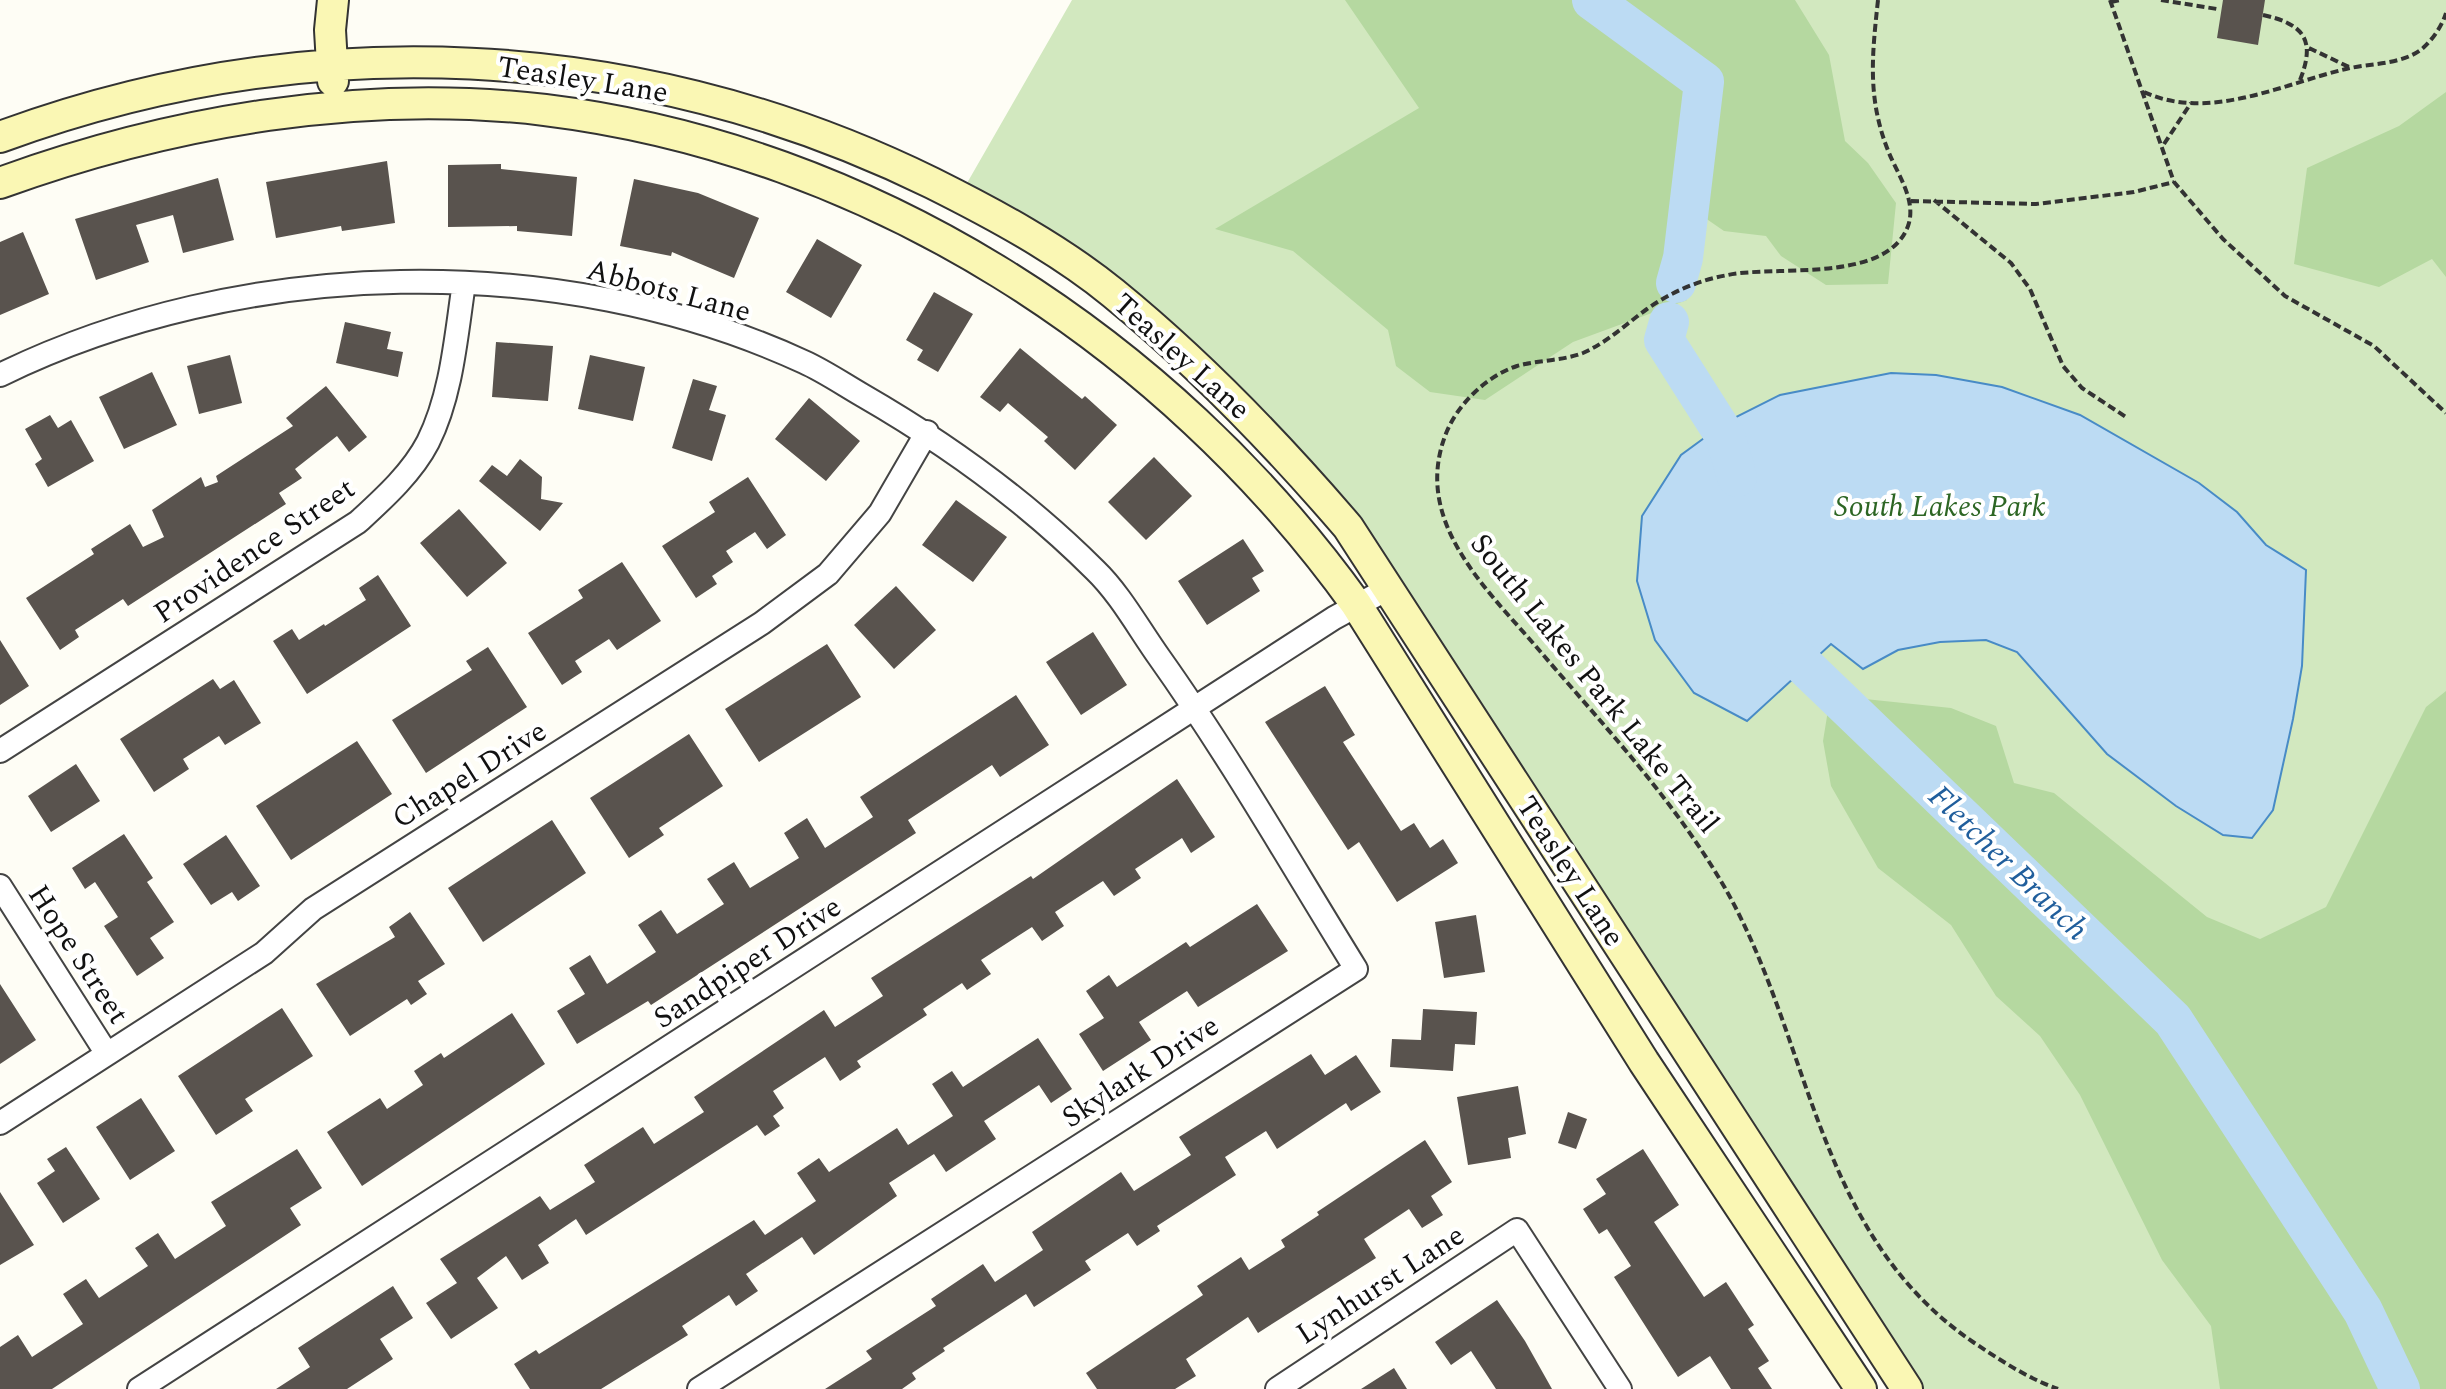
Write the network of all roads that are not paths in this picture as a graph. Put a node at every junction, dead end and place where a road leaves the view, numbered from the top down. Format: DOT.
graph roads {
  1 [pos="333,0"];
  2 [pos="332,64"];
  3 [pos="334,107"];
  4 [pos="0,137"];
  5 [pos="0,183"];
  6 [pos="464,283"];
  7 [pos="0,375"];
  8 [pos="927,432"];
  9 [pos="1389,588"];
  10 [pos="1356,604"];
  11 [pos="1195,708"];
  12 [pos="0,751"];
  13 [pos="0,886"];
  14 [pos="107,1054"];
  15 [pos="0,1123"];
  16 [pos="139,1389"];
  17 [pos="699,1389"];
  18 [pos="1277,1389"];
  19 [pos="1620,1389"];
  20 [pos="1861,1389"];
  21 [pos="1907,1389"];
  1 -- 2 [label="main road"];
  2 -- 3 [label="main road"];
  2 -- 4 [label="main road, Teasley Lane"];
  2 -- 9 [label="main road, Teasley Lane"];
  3 -- 5 [label="main road, Teasley Lane"];
  3 -- 10 [label="main road, Teasley Lane"];
  6 -- 7 [label="street, Abbots Lane"];
  6 -- 8 [label="street, Abbots Lane"];
  6 -- 12 [label="street, Providence Street"];
  8 -- 11 [label="street, Abbots Lane"];
  8 -- 14 [label="street, Chapel Drive"];
  9 -- 10 [label="street, Sandpiper Drive"];
  9 -- 21 [label="main road, Teasley Lane"];
  10 -- 11 [label="street, Sandpiper Drive"];
  10 -- 20 [label="main road, Teasley Lane"];
  11 -- 16 [label="street, Sandpiper Drive"];
  11 -- 17 [label="street, Skylark Drive"];
  13 -- 14 [label="street, Hope Street"];
  14 -- 15 [label="street, Chapel Drive"];
  18 -- 19 [label="street, Lynhurst Lane"];
}
